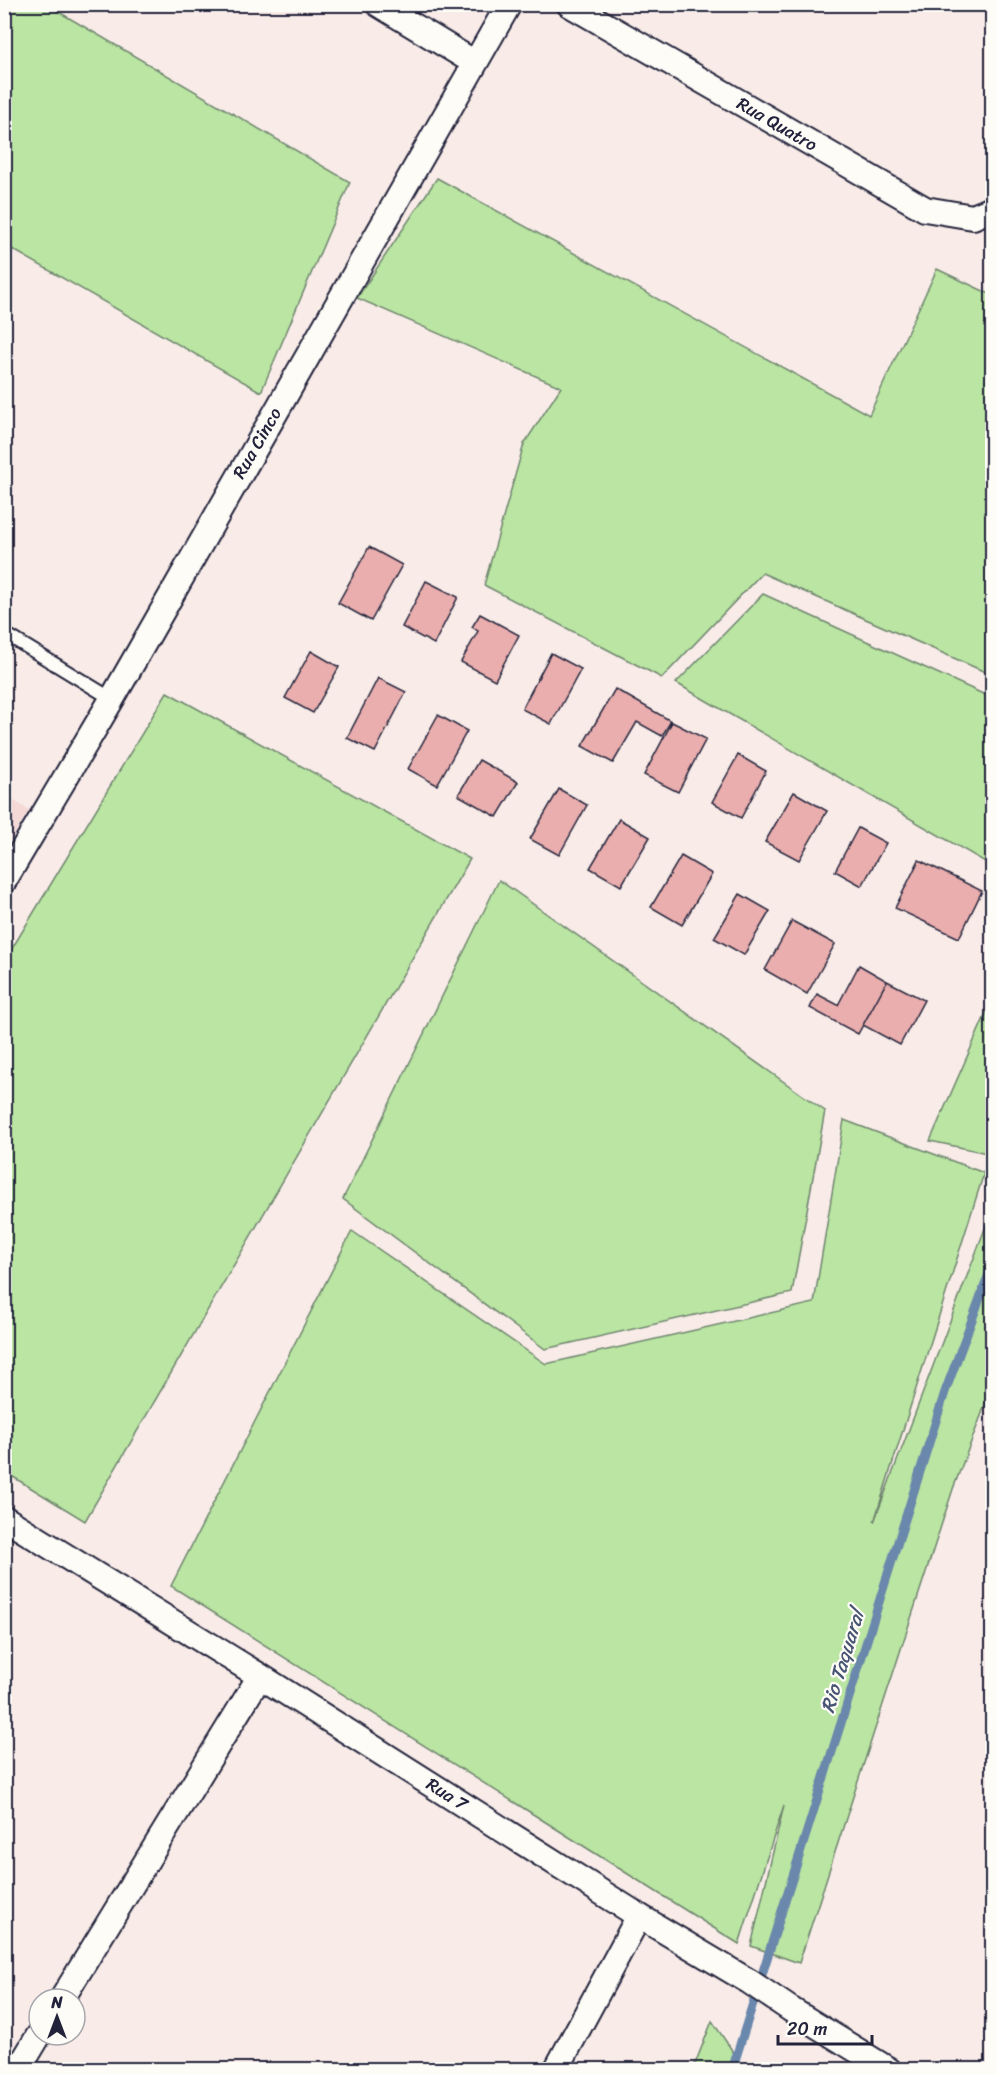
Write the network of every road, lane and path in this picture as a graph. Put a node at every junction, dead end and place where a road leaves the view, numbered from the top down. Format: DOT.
graph roads {
  1 [pos="378,4"];
  2 [pos="509,4"];
  3 [pos="569,4"];
  4 [pos="475,63"];
  5 [pos="993,209"];
  6 [pos="4,633"];
  7 [pos="111,699"];
  8 [pos="4,881"];
  9 [pos="4,1518"];
  10 [pos="260,1677"];
  11 [pos="639,1916"];
  12 [pos="69,1987"];
  13 [pos="32,2047"];
  14 [pos="18,2070"];
  15 [pos="556,2070"];
  16 [pos="889,2070"];
  1 -- 4 [label="street"];
  2 -- 4 [label="street, Rua Cinco"];
  3 -- 5 [label="street, Rua Quatro"];
  4 -- 7 [label="street, Rua Cinco"];
  6 -- 7 [label="lane"];
  7 -- 8 [label="street, Rua Cinco"];
  9 -- 10 [label="street, Rua 7"];
  10 -- 11 [label="street, Rua 7"];
  10 -- 12 [label="street"];
  11 -- 15 [label="street"];
  11 -- 16 [label="street, Rua 7"];
  13 -- 14 [label="street"];
}
